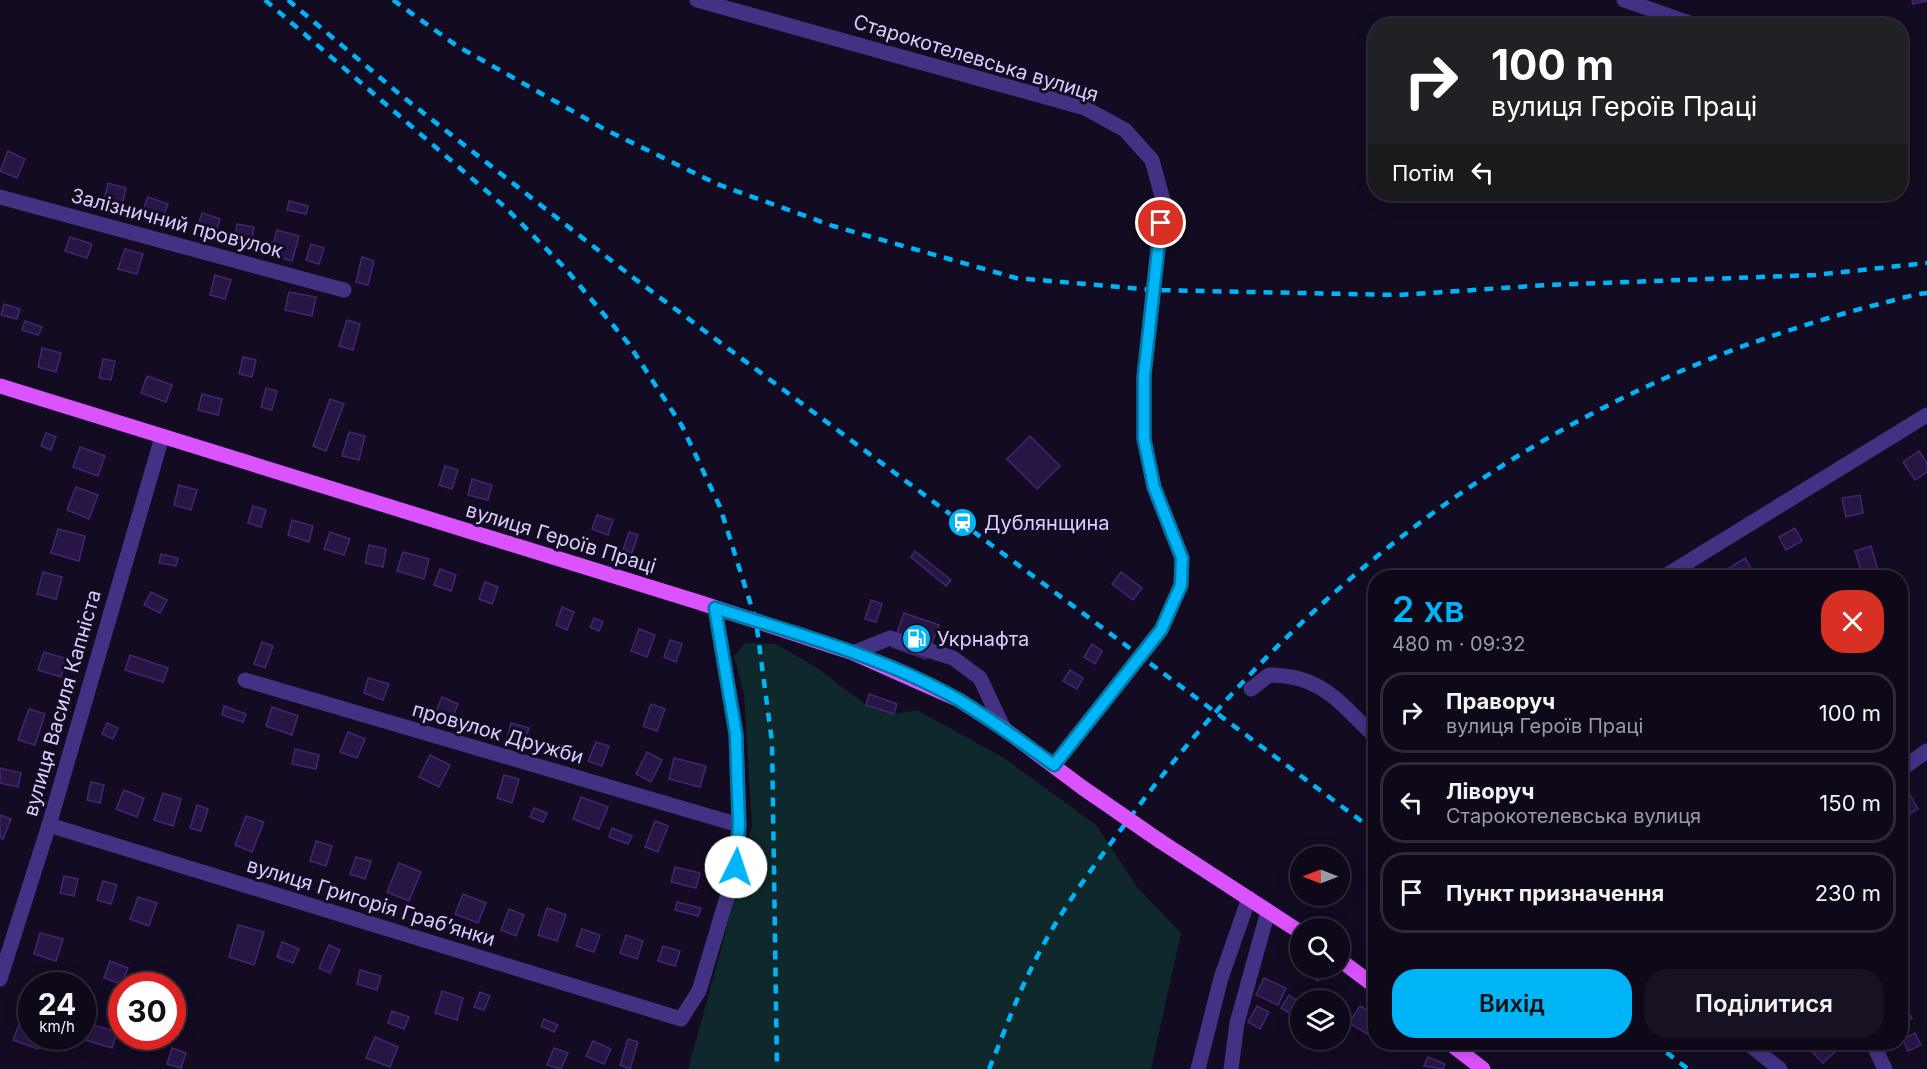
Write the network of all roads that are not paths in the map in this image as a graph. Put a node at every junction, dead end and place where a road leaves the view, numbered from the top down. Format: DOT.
graph roads {
  1 [pos="697,0"];
  2 [pos="1624,0"];
  3 [pos="751,7"];
  4 [pos="1675,18"];
  5 [pos="0,197"];
  6 [pos="344,290"];
  7 [pos="0,386"];
  8 [pos="1927,415"];
  9 [pos="162,437"];
  10 [pos="1675,570"];
  11 [pos="715,608"];
  12 [pos="853,653"];
  13 [pos="245,680"];
  14 [pos="1251,689"];
  15 [pos="1004,729"];
  16 [pos="1368,730"];
  17 [pos="1927,751"];
  18 [pos="1908,764"];
  19 [pos="1054,765"];
  20 [pos="49,825"];
  21 [pos="739,825"];
  22 [pos="1249,898"];
  23 [pos="1268,911"];
  24 [pos="1290,925"];
  25 [pos="1350,968"];
  26 [pos="0,979"];
  27 [pos="1368,981"];
  28 [pos="1458,1050"];
  29 [pos="1756,1050"];
  30 [pos="1876,1050"];
  31 [pos="1198,1069"];
  32 [pos="1231,1069"];
  33 [pos="1483,1069"];
  34 [pos="1780,1069"];
  35 [pos="1885,1069"];
  1 -- 3 [label="street, Старокотелевська вулиця"];
  2 -- 4 [label="street"];
  3 -- 19 [label="street, Старокотелевська вулиця"];
  5 -- 6 [label="street, Залізничний провулок"];
  7 -- 9 [label="main road, вулиця Героїв Праці"];
  8 -- 10 [label="street"];
  9 -- 11 [label="main road, вулиця Героїв Праці"];
  9 -- 20 [label="street, вулиця Василя Капніста"];
  11 -- 12 [label="main road, вулиця Героїв Праці"];
  11 -- 21 [label="street"];
  12 -- 15 [label="main road, вулиця Героїв Праці"];
  12 -- 15 [label="street"];
  13 -- 21 [label="street, провулок Дружби"];
  14 -- 16 [label="street"];
  15 -- 19 [label="main road, вулиця Героїв Праці"];
  17 -- 18 [label="street"];
  19 -- 22 [label="main road, вулиця Героїв Праці, bridge"];
  20 -- 21 [label="street, вулиця Григорія Грабʼянки"];
  20 -- 26 [label="street, вулиця Василя Капніста"];
  22 -- 23 [label="main road, вулиця Героїв Праці"];
  22 -- 31 [label="street"];
  23 -- 24 [label="main road, вулиця Героїв Праці"];
  23 -- 32 [label="street"];
  25 -- 27 [label="main road"];
  28 -- 33 [label="main road"];
  29 -- 34 [label="street"];
  30 -- 35 [label="street"];
}
